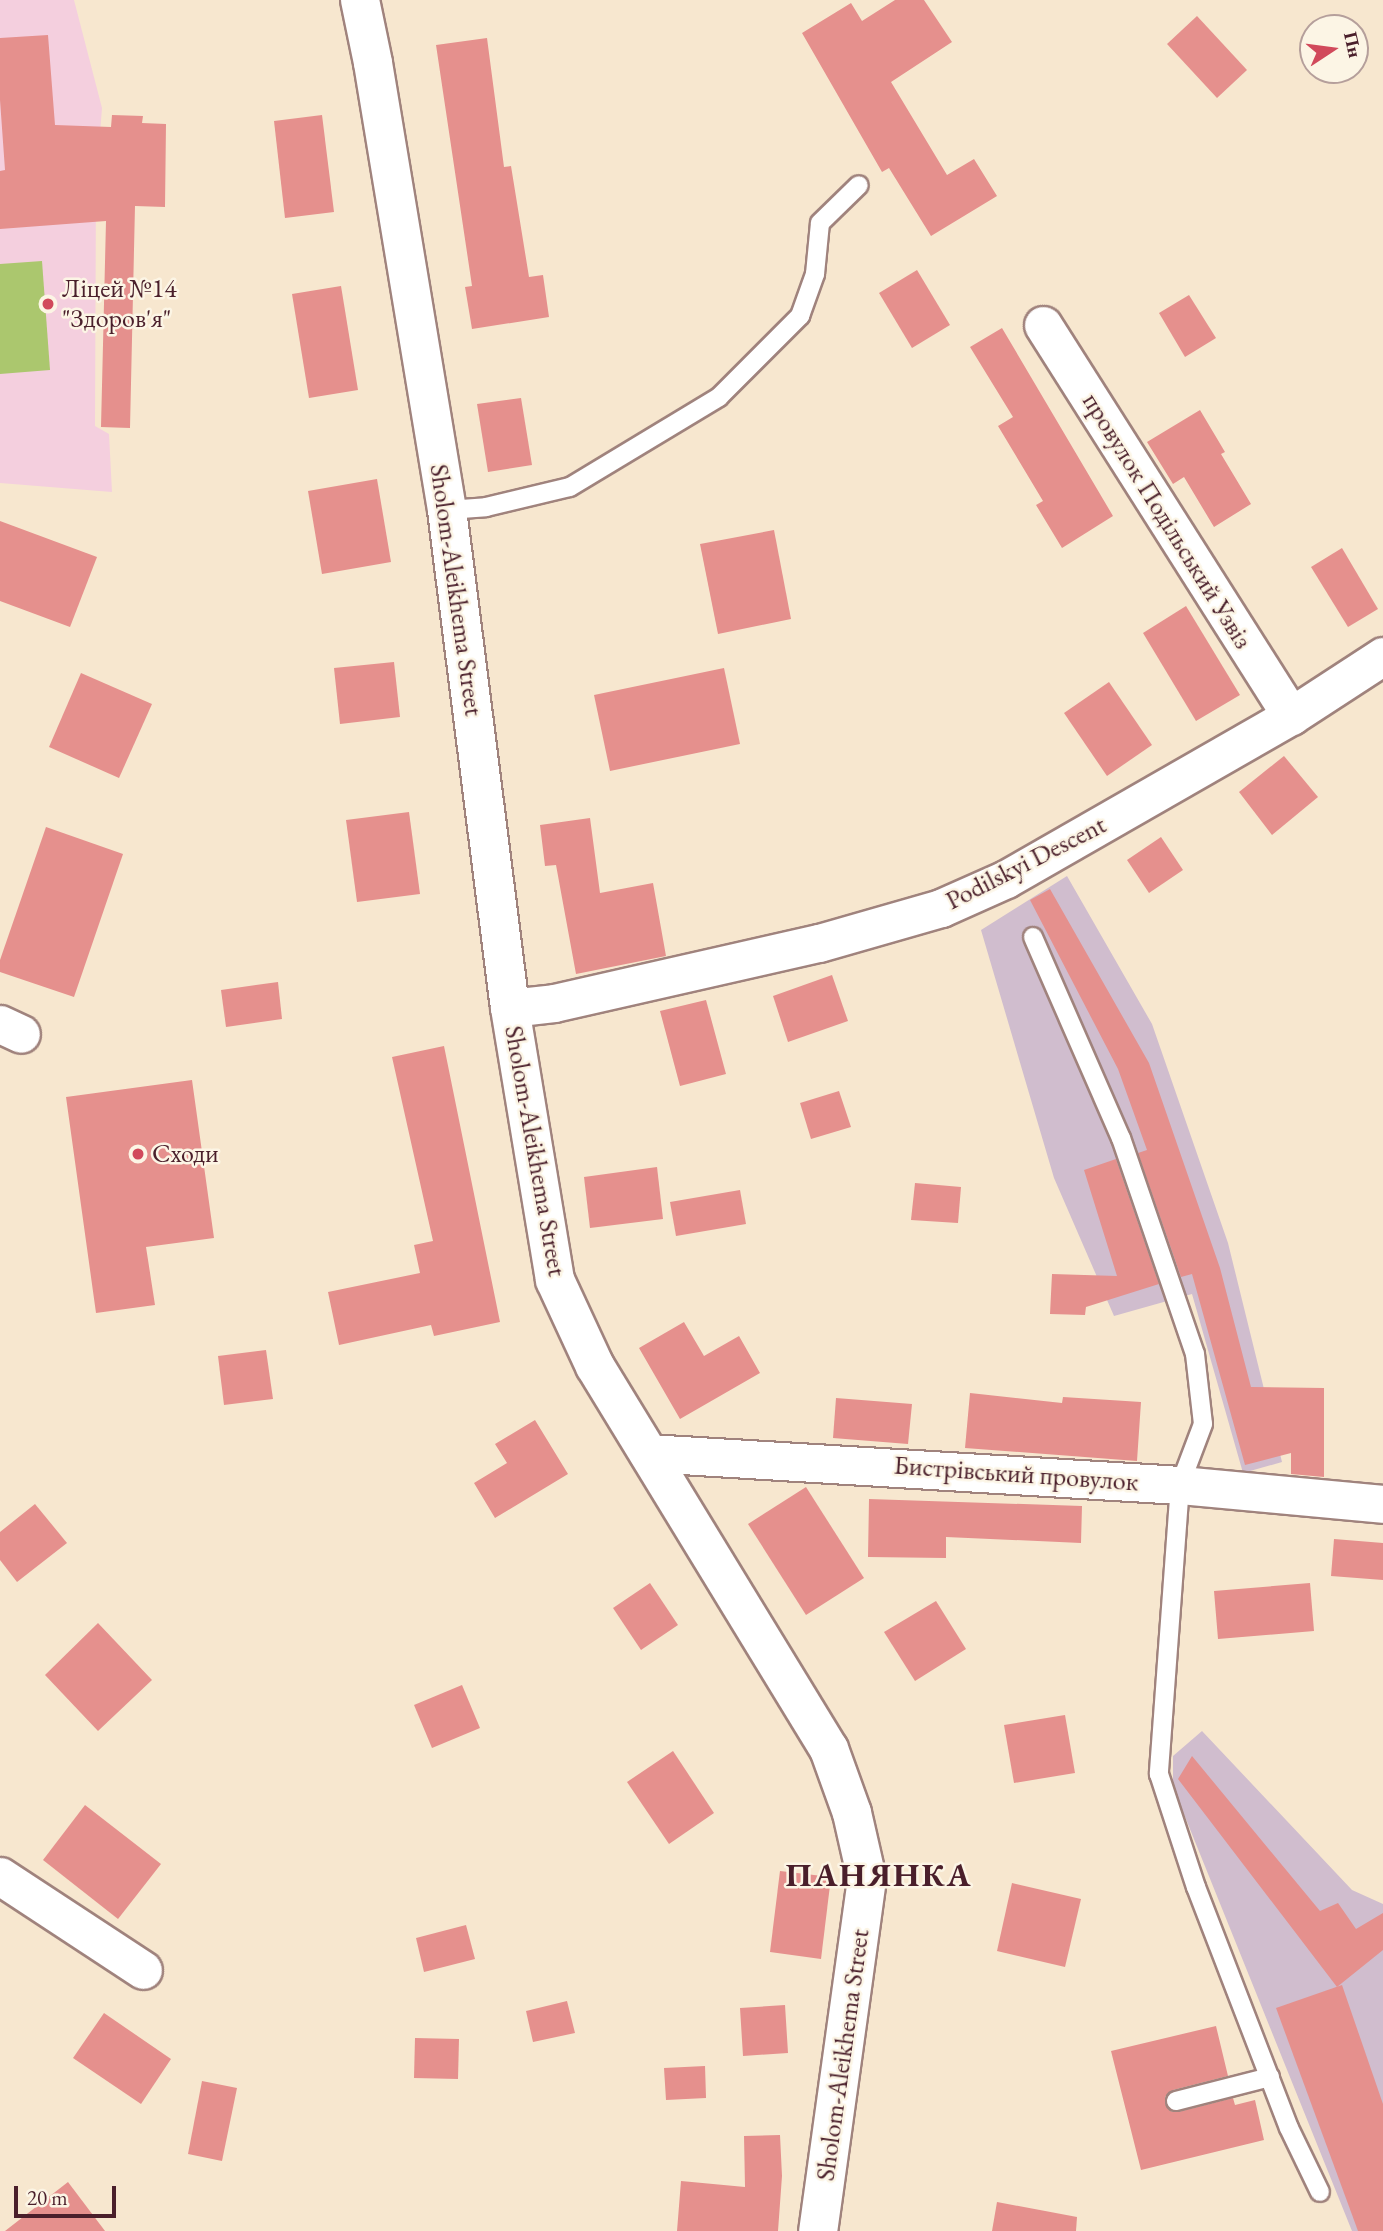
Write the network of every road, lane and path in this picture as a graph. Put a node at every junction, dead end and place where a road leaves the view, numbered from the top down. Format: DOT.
graph roads {
  1 [pos="360,0"];
  2 [pos="859,185"];
  3 [pos="1043,326"];
  4 [pos="447,510"];
  5 [pos="1383,656"];
  6 [pos="1291,716"];
  7 [pos="1033,937"];
  8 [pos="510,1008"];
  9 [pos="649,1453"];
  10 [pos="1180,1485"];
  11 [pos="1383,1504"];
  12 [pos="0,1875"];
  13 [pos="143,1970"];
  14 [pos="1270,2077"];
  15 [pos="1176,2101"];
  16 [pos="1320,2192"];
  17 [pos="818,2231"];
  1 -- 4 [label="main road, Sholom-Aleikhema Street"];
  2 -- 4 [label="lane"];
  3 -- 6 [label="street, провулок Подільський Узвіз"];
  4 -- 8 [label="main road, Sholom-Aleikhema Street"];
  5 -- 6 [label="street, Podilskyi Descent"];
  6 -- 8 [label="street, Podilskyi Descent"];
  7 -- 10 [label="lane"];
  8 -- 9 [label="main road, Sholom-Aleikhema Street"];
  9 -- 10 [label="street, Бистрівський провулок"];
  9 -- 17 [label="main road, Sholom-Aleikhema Street"];
  10 -- 11 [label="street, Бистрівський провулок"];
  10 -- 14 [label="lane"];
  12 -- 13 [label="street"];
  14 -- 15 [label="lane"];
  14 -- 16 [label="lane"];
}
